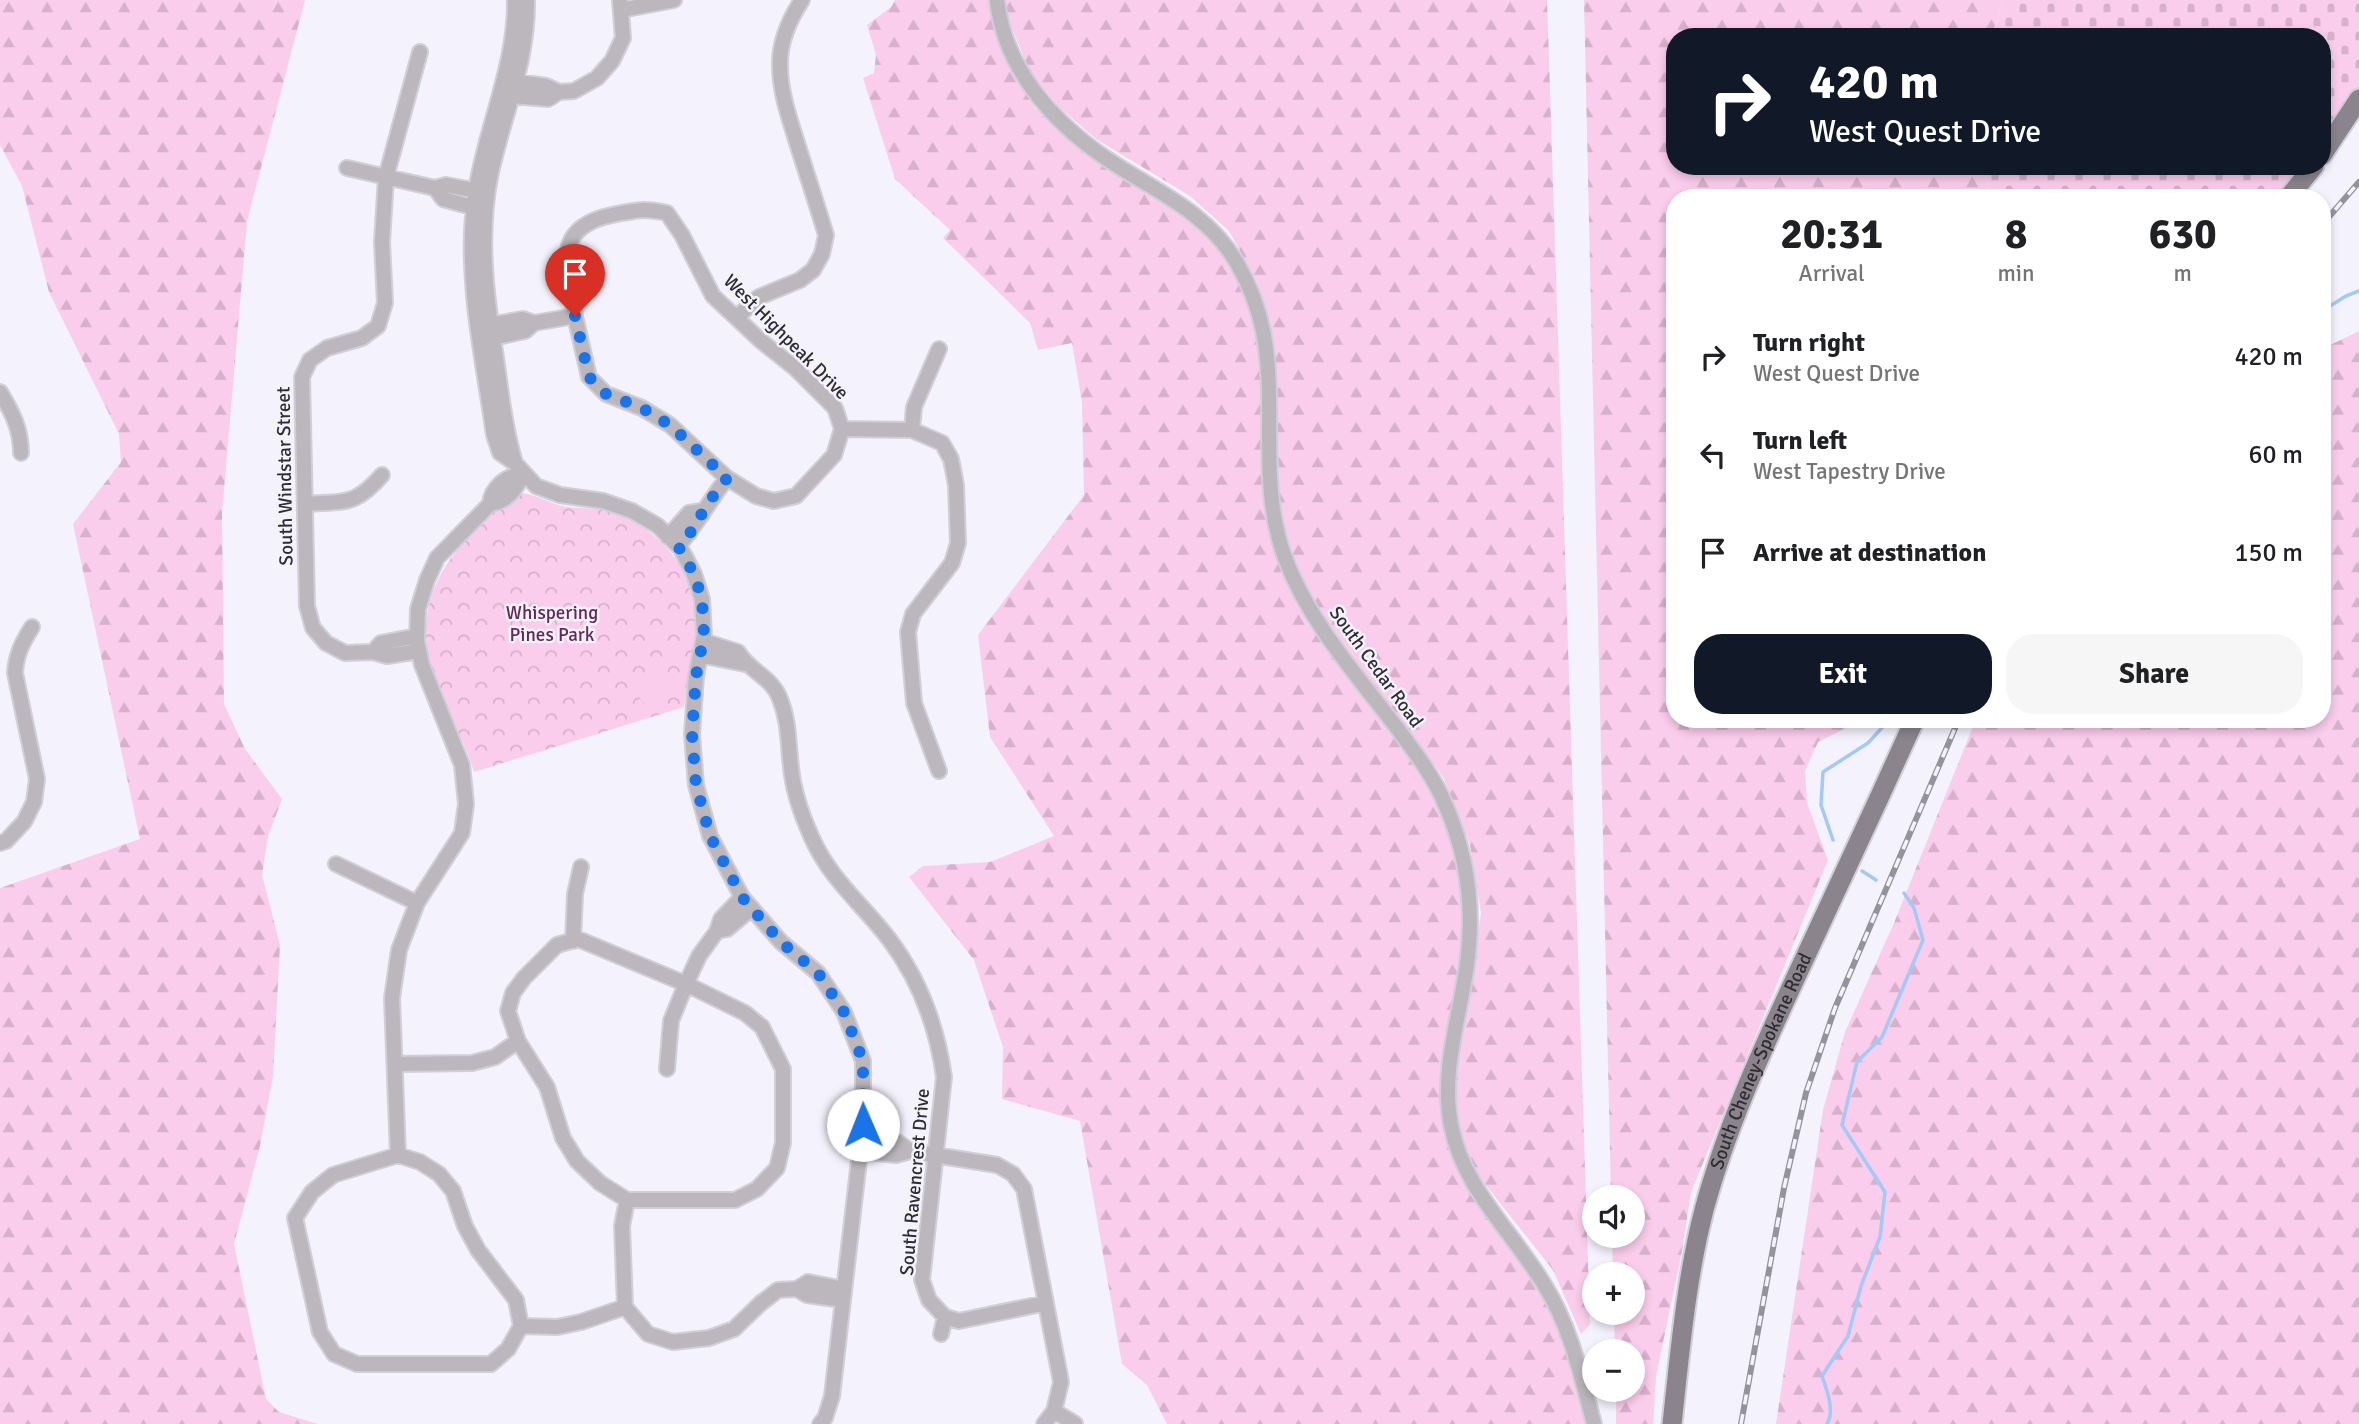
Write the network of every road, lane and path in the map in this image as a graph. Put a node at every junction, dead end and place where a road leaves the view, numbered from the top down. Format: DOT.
graph roads {
  1 [pos="515,0"];
  2 [pos="527,0"];
  3 [pos="674,0"];
  4 [pos="802,0"];
  5 [pos="997,0"];
  6 [pos="621,5"];
  7 [pos="420,52"];
  8 [pos="509,87"];
  9 [pos="2359,99"];
  10 [pos="2331,141"];
  11 [pos="347,169"];
  12 [pos="2307,175"];
  13 [pos="386,177"];
  14 [pos="435,188"];
  15 [pos="2295,189"];
  16 [pos="482,192"];
  17 [pos="480,209"];
  18 [pos="575,316"];
  19 [pos="737,317"];
  20 [pos="486,333"];
  21 [pos="939,349"];
  22 [pos="0,392"];
  23 [pos="842,429"];
  24 [pos="912,430"];
  25 [pos="21,453"];
  26 [pos="519,468"];
  27 [pos="382,475"];
  28 [pos="727,478"];
  29 [pos="305,504"];
  30 [pos="673,541"];
  31 [pos="32,627"];
  32 [pos="418,643"];
  33 [pos="702,648"];
  34 [pos="1911,728"];
  35 [pos="939,771"];
  36 [pos="0,843"];
  37 [pos="336,863"];
  38 [pos="581,867"];
  39 [pos="417,903"];
  40 [pos="747,903"];
  41 [pos="573,941"];
  42 [pos="686,984"];
  43 [pos="518,1041"];
  44 [pos="395,1064"];
  45 [pos="667,1069"];
  46 [pos="862,1134"];
  47 [pos="860,1151"];
  48 [pos="910,1151"];
  49 [pos="398,1155"];
  50 [pos="935,1155"];
  51 [pos="627,1200"];
  52 [pos="844,1294"];
  53 [pos="1046,1303"];
  54 [pos="625,1307"];
  55 [pos="945,1317"];
  56 [pos="522,1326"];
  57 [pos="941,1334"];
  58 [pos="1054,1411"];
  59 [pos="826,1422"];
  60 [pos="1044,1424"];
  61 [pos="1075,1424"];
  62 [pos="1594,1424"];
  63 [pos="1672,1424"];
  1 -- 8 [label="street"];
  2 -- 8 [label="street"];
  3 -- 6 [label="street"];
  4 -- 19 [label="street"];
  5 -- 62 [label="street, South Cedar Road"];
  6 -- 8 [label="street"];
  7 -- 13 [label="street, South Windstar Street"];
  8 -- 16 [label="street"];
  9 -- 10 [label="main road"];
  11 -- 13 [label="street"];
  12 -- 15 [label="main road"];
  13 -- 14 [label="street"];
  13 -- 29 [label="street, South Windstar Street"];
  14 -- 16 [label="street"];
  14 -- 17 [label="street"];
  16 -- 17 [label="street"];
  17 -- 20 [label="street"];
  18 -- 19 [label="street, West Highpeak Drive"];
  18 -- 20 [label="street"];
  18 -- 28 [label="street"];
  19 -- 23 [label="street, West Highpeak Drive"];
  20 -- 26 [label="street"];
  21 -- 24 [label="street"];
  22 -- 25 [label="street"];
  23 -- 24 [label="street"];
  23 -- 28 [label="street"];
  24 -- 35 [label="street"];
  26 -- 30 [label="street"];
  26 -- 32 [label="street"];
  27 -- 29 [label="street"];
  28 -- 30 [label="street"];
  29 -- 32 [label="street, South Windstar Street"];
  30 -- 33 [label="street"];
  31 -- 36 [label="street"];
  32 -- 39 [label="street"];
  33 -- 40 [label="street"];
  33 -- 50 [label="street, South Ravencrest Drive"];
  34 -- 63 [label="main road, South Cheney-Spokane Road"];
  37 -- 39 [label="street"];
  38 -- 41 [label="street"];
  39 -- 44 [label="street"];
  40 -- 42 [label="street"];
  40 -- 46 [label="street"];
  41 -- 42 [label="street"];
  41 -- 43 [label="street"];
  42 -- 45 [label="street"];
  42 -- 51 [label="street"];
  43 -- 44 [label="street"];
  43 -- 51 [label="street"];
  44 -- 49 [label="street"];
  46 -- 47 [label="street"];
  46 -- 48 [label="street"];
  47 -- 48 [label="street"];
  47 -- 52 [label="street"];
  48 -- 50 [label="street"];
  49 -- 56 [label="street"];
  49 -- 56 [label="street"];
  50 -- 53 [label="street"];
  50 -- 55 [label="street, South Ravencrest Drive"];
  51 -- 54 [label="street"];
  52 -- 54 [label="street"];
  52 -- 59 [label="street"];
  53 -- 55 [label="street"];
  53 -- 58 [label="street"];
  54 -- 56 [label="street"];
  55 -- 57 [label="street"];
  58 -- 60 [label="street"];
  58 -- 61 [label="street"];
}
